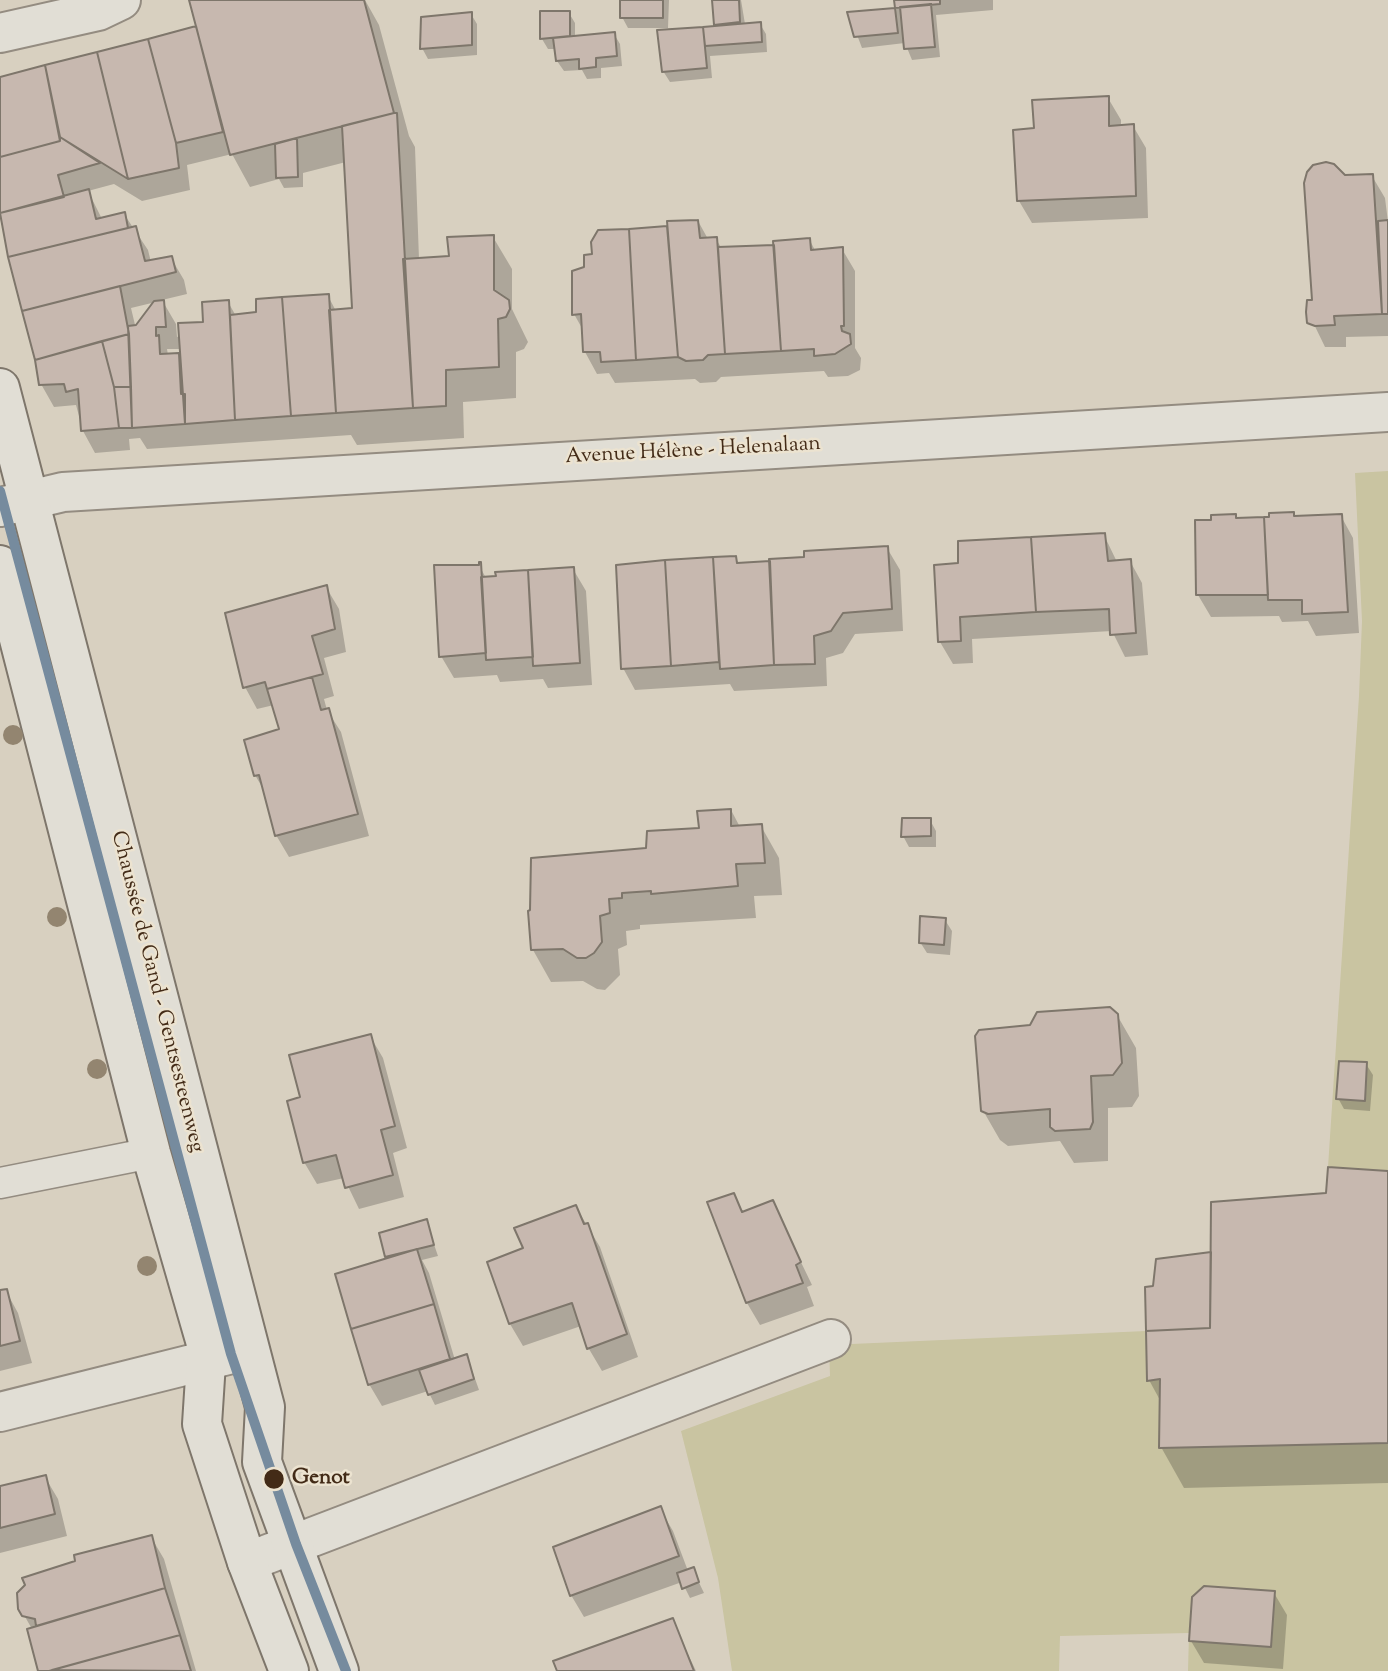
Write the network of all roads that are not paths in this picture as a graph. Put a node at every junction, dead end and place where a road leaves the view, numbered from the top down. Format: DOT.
graph roads {
  1 [pos="121,0"];
  2 [pos="0,33"];
  3 [pos="0,388"];
  4 [pos="1388,412"];
  5 [pos="14,503"];
  6 [pos="0,565"];
  7 [pos="151,1153"];
  8 [pos="0,1183"];
  9 [pos="831,1339"];
  10 [pos="248,1350"];
  11 [pos="205,1361"];
  12 [pos="0,1412"];
  13 [pos="291,1546"];
  14 [pos="247,1562"];
  15 [pos="289,1671"];
  16 [pos="339,1671"];
  1 -- 2 [label="main road"];
  3 -- 5 [label="main road, Chaussée de Gand - Gentsesteenweg"];
  4 -- 5 [label="main road, Avenue Hélène - Helenalaan"];
  5 -- 10 [label="main road, Chaussée de Gand - Gentsesteenweg"];
  6 -- 7 [label="main road, Chaussée de Gand - Gentsesteenweg"];
  7 -- 8 [label="lane"];
  7 -- 11 [label="main road, Chaussée de Gand - Gentsesteenweg"];
  9 -- 13 [label="main road"];
  10 -- 11 [label="main road"];
  10 -- 13 [label="main road, Chaussée de Gand - Gentsesteenweg"];
  11 -- 12 [label="main road"];
  11 -- 14 [label="main road, Chaussée de Gand - Gentsesteenweg"];
  13 -- 14 [label="main road"];
  13 -- 16 [label="main road, Chaussée de Gand - Gentsesteenweg"];
  14 -- 15 [label="main road, Chaussée de Gand - Gentsesteenweg"];
}
